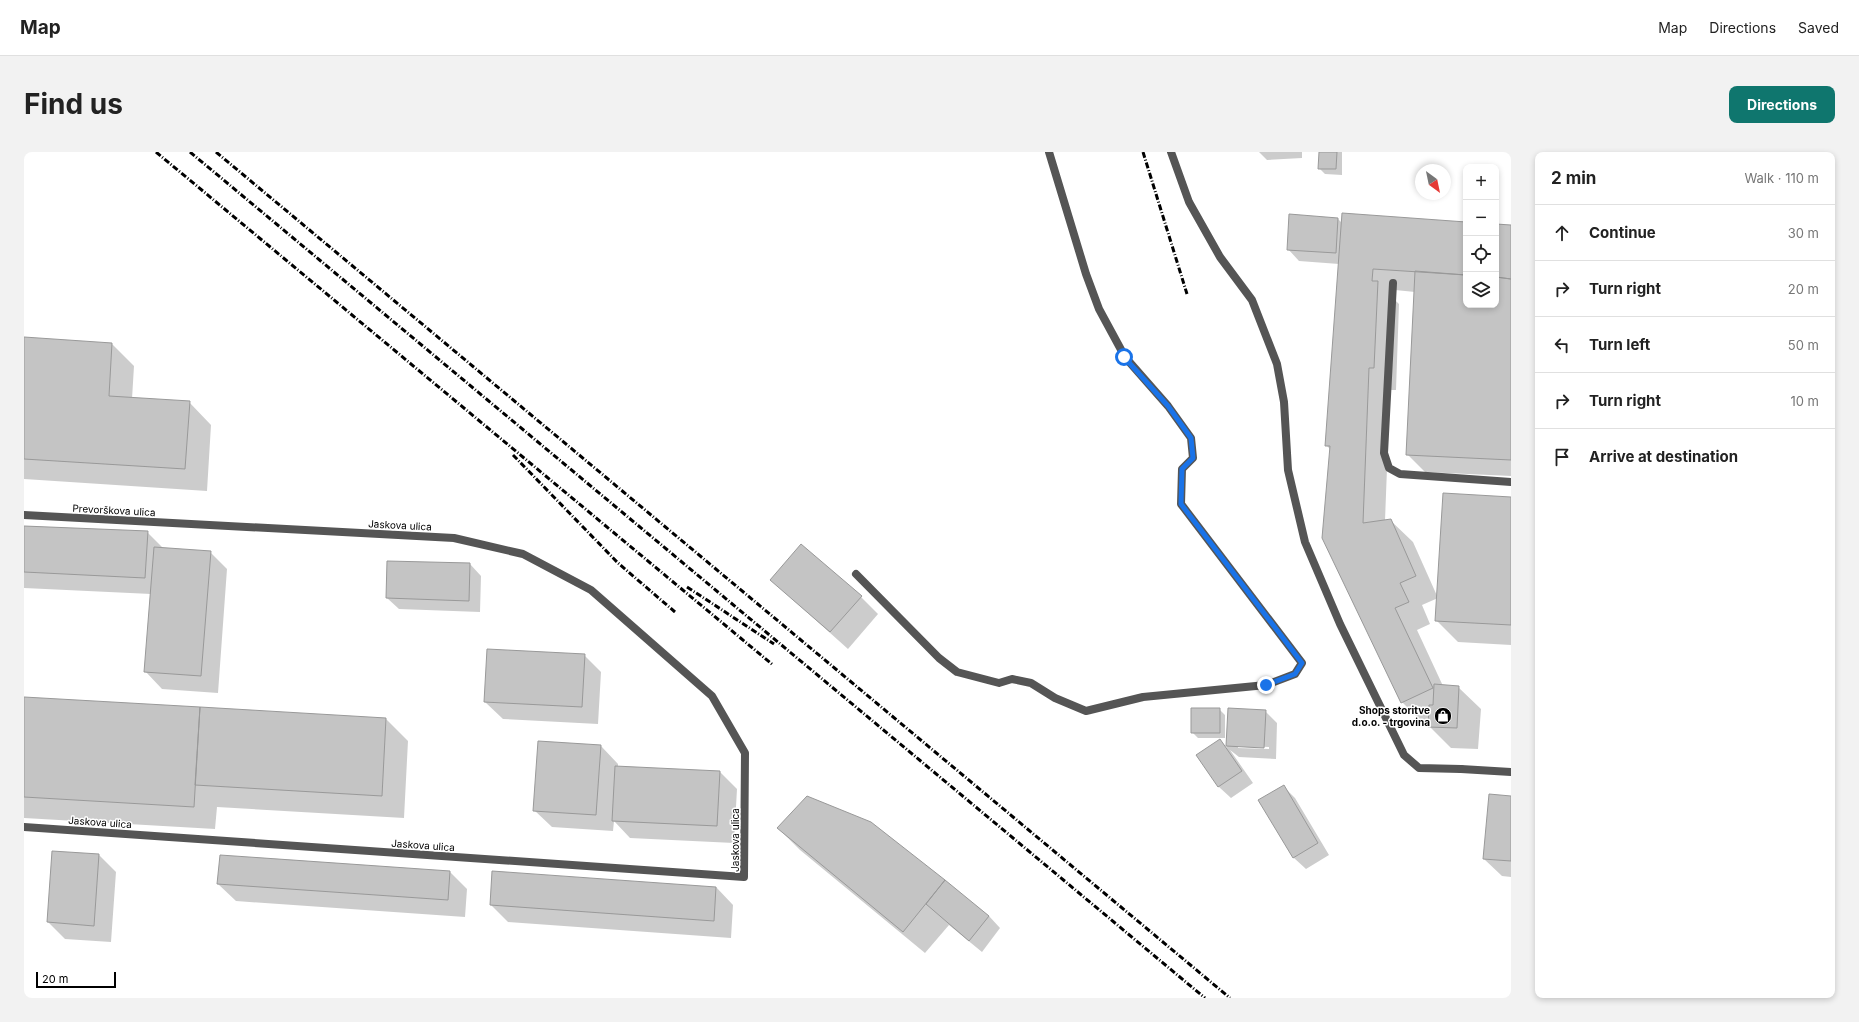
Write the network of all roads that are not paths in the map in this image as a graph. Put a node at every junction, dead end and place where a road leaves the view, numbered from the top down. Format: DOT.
graph roads {
  1 [pos="1049,152"];
  2 [pos="1171,152"];
  3 [pos="1393,283"];
  4 [pos="1511,482"];
  5 [pos="24,515"];
  6 [pos="204,525"];
  7 [pos="856,574"];
  8 [pos="1511,772"];
  9 [pos="24,827"];
  1 -- 7 [label="street"];
  2 -- 8 [label="street"];
  3 -- 4 [label="street"];
  5 -- 6 [label="street, Prevorškova ulica"];
  6 -- 9 [label="street, Jaskova ulica"];
}
